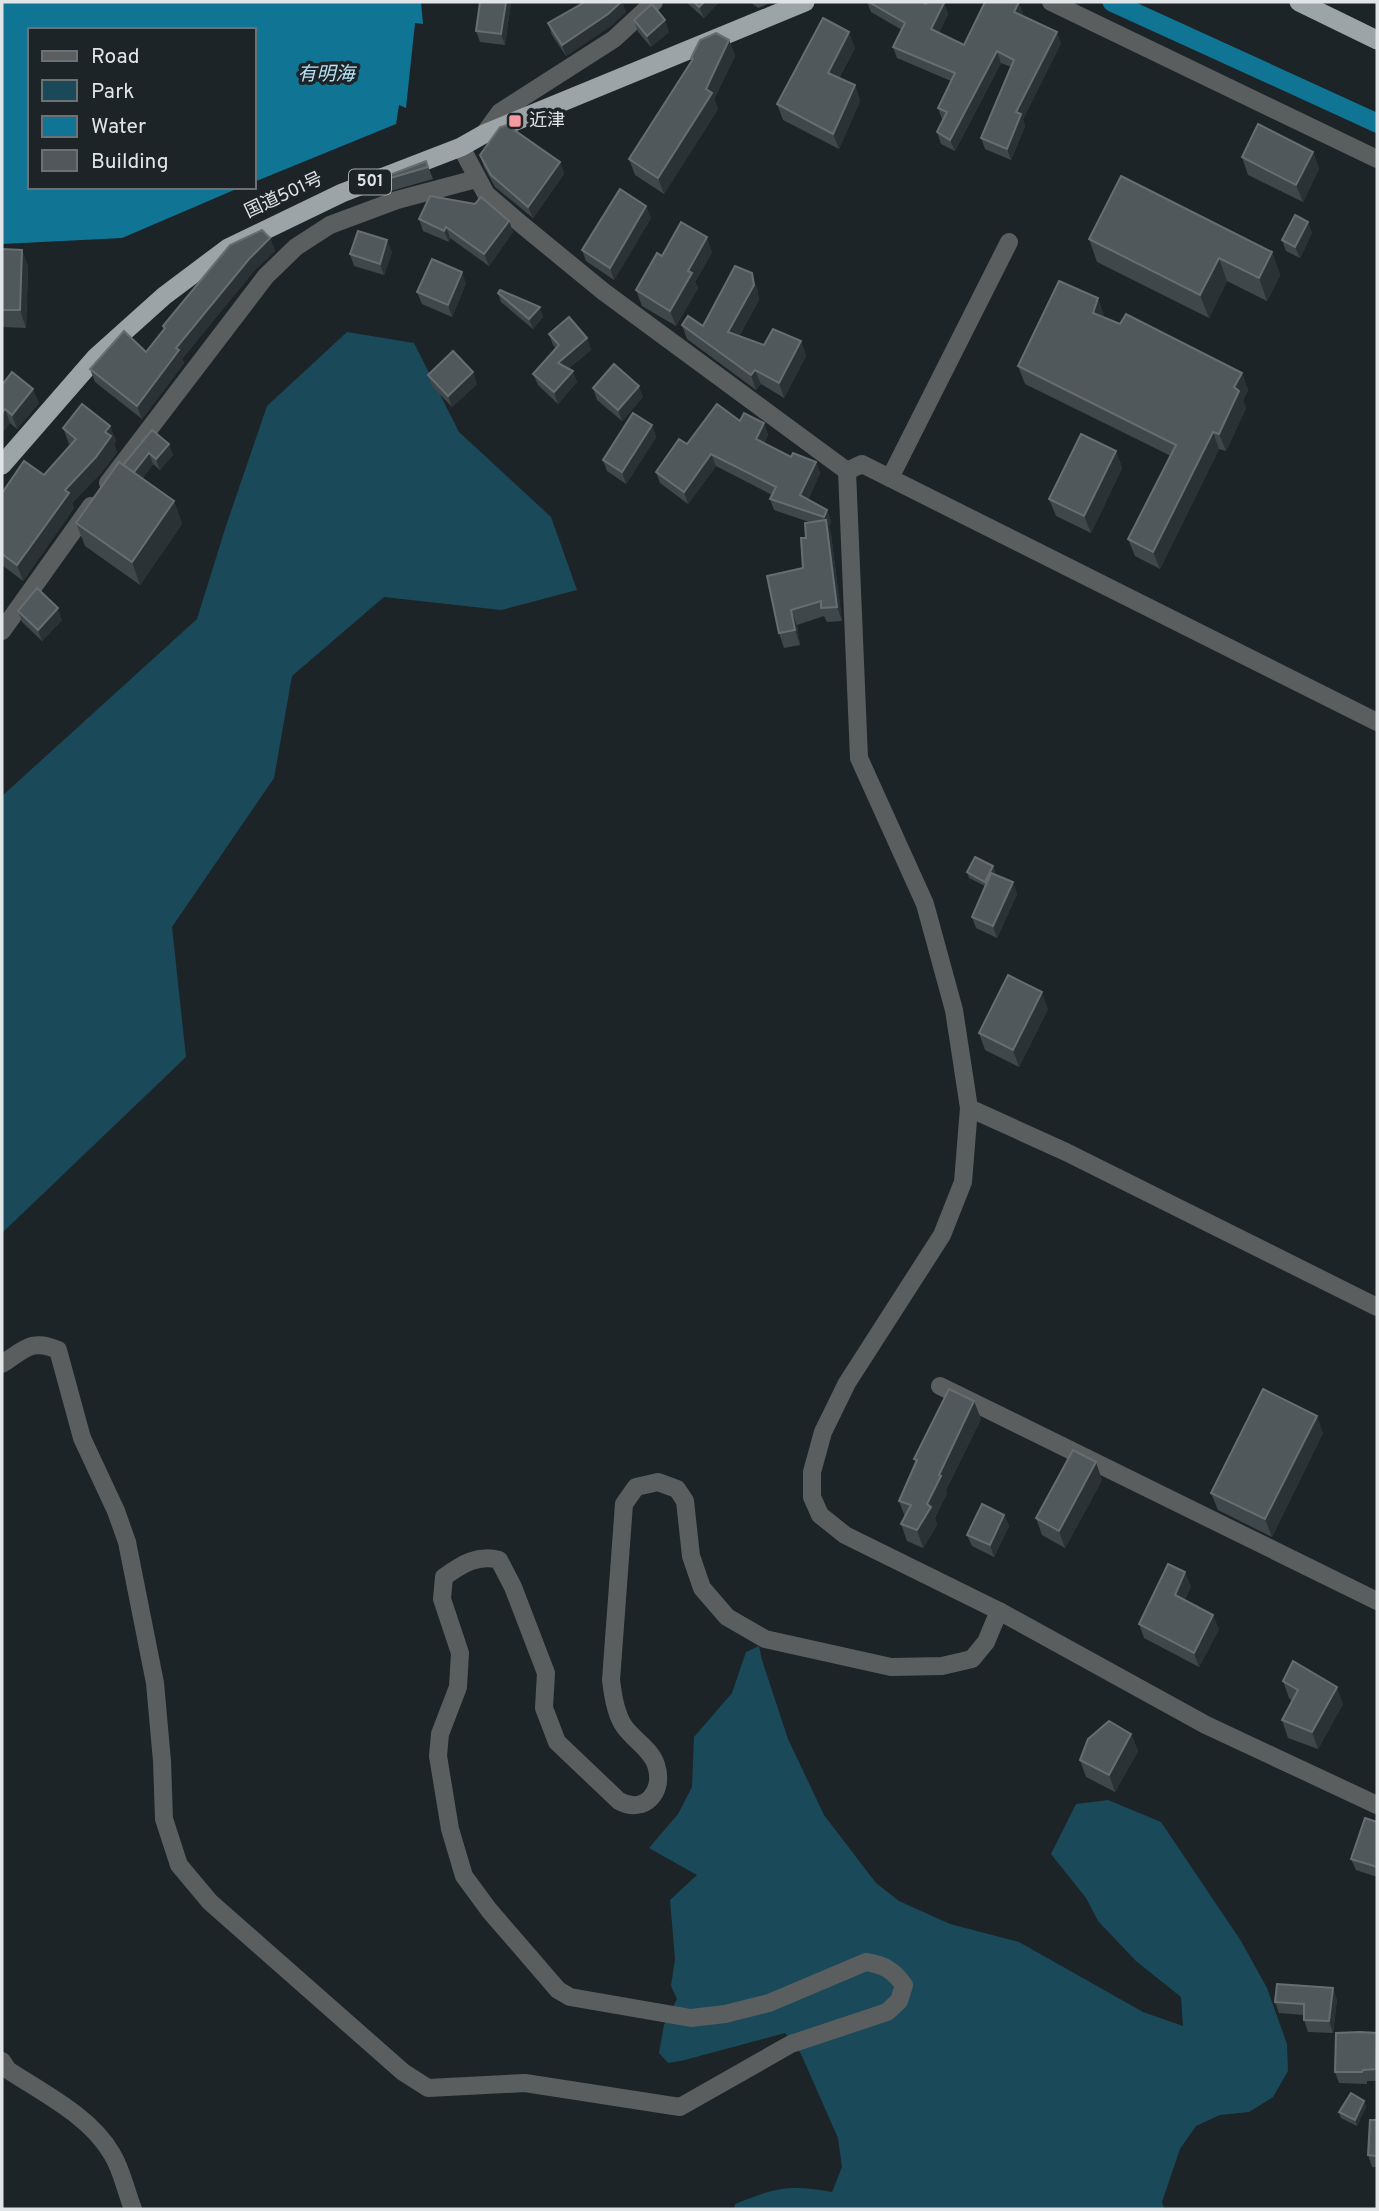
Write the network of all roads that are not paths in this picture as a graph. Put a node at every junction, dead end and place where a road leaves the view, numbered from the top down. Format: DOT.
graph roads {
  1 [pos="654,2"];
  2 [pos="805,2"];
  3 [pos="1051,2"];
  4 [pos="1299,2"];
  5 [pos="1377,40"];
  6 [pos="484,134"];
  7 [pos="461,147"];
  8 [pos="1377,159"];
  9 [pos="476,179"];
  10 [pos="1009,242"];
  11 [pos="2,464"];
  12 [pos="847,471"];
  13 [pos="890,478"];
  14 [pos="2,631"];
  15 [pos="1377,722"];
  16 [pos="969,1108"];
  17 [pos="1377,1307"];
  18 [pos="2,1364"];
  19 [pos="940,1386"];
  20 [pos="1377,1601"];
  21 [pos="999,1611"];
  22 [pos="1377,1805"];
  23 [pos="2,2062"];
  24 [pos="133,2209"];
  1 -- 6 [label="street"];
  2 -- 6 [label="highway, 国道501号 / 501"];
  3 -- 8 [label="street"];
  4 -- 5 [label="highway"];
  6 -- 7 [label="highway, 国道501号 / 501"];
  7 -- 9 [label="street"];
  7 -- 11 [label="highway, 国道501号 / 501"];
  9 -- 12 [label="street"];
  9 -- 14 [label="street"];
  10 -- 13 [label="street"];
  12 -- 13 [label="street"];
  12 -- 16 [label="street"];
  13 -- 15 [label="street"];
  16 -- 17 [label="street"];
  16 -- 21 [label="street"];
  18 -- 21 [label="street"];
  19 -- 20 [label="street"];
  21 -- 22 [label="street"];
  23 -- 24 [label="street"];
}
